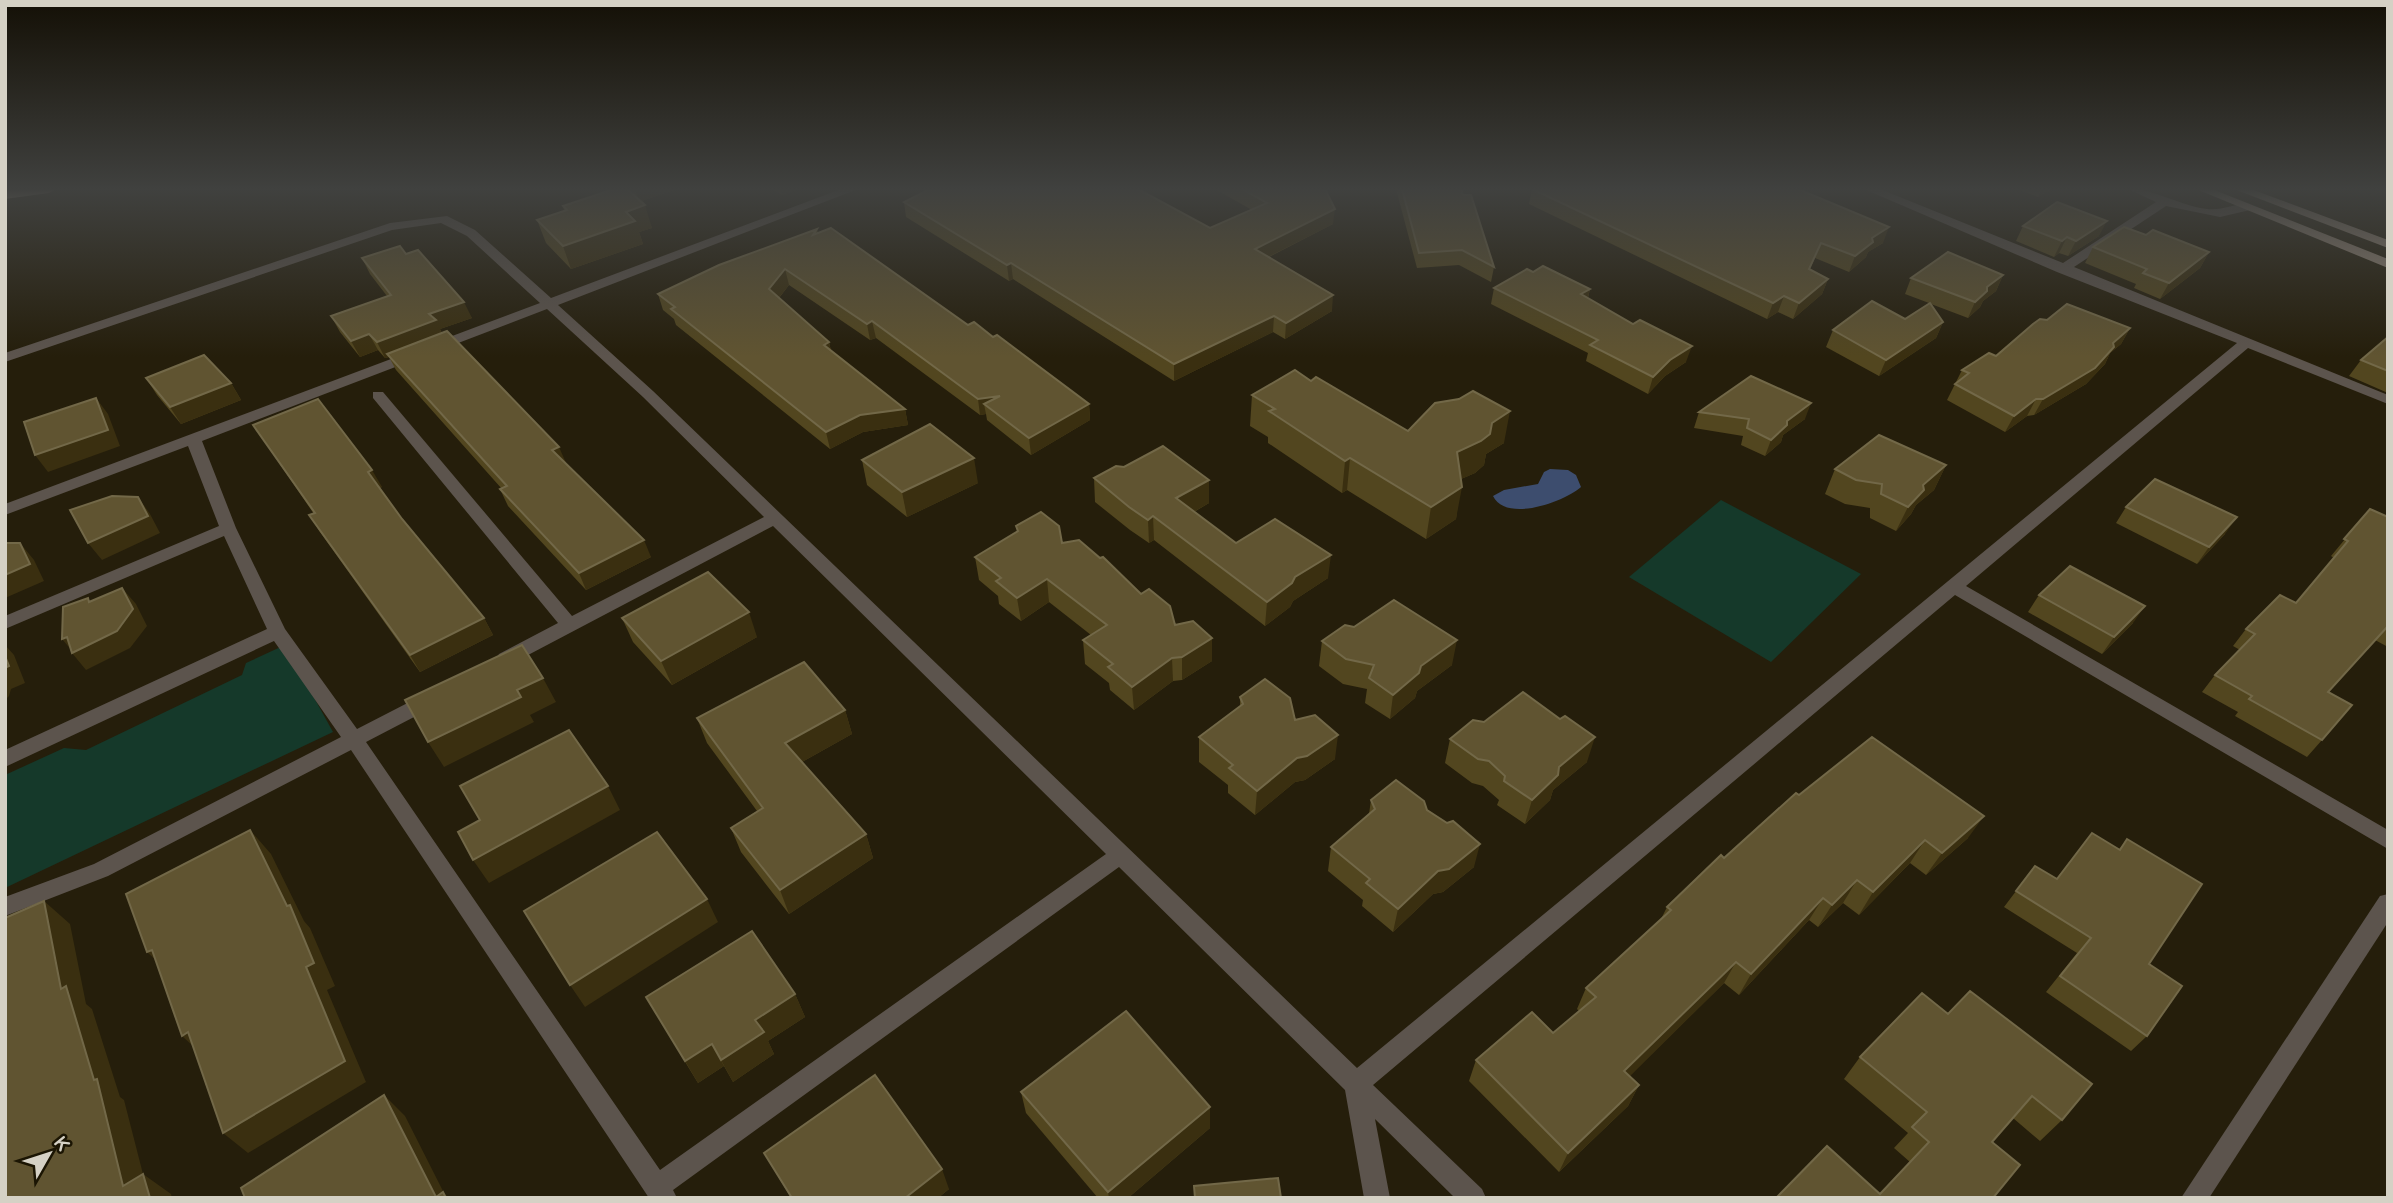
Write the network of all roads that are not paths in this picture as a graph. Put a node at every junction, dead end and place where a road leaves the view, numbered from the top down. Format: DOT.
graph roads {
  1 [pos="337,245"];
  2 [pos="485,245"];
  3 [pos="701,245"];
  4 [pos="2005,245"];
  5 [pos="2098,245"];
  6 [pos="2341,245"];
  7 [pos="2388,264"];
  8 [pos="2062,269"];
  9 [pos="550,301"];
  10 [pos="2246,342"];
  11 [pos="5,358"];
  12 [pos="378,395"];
  13 [pos="2388,400"];
  14 [pos="193,439"];
  15 [pos="5,510"];
  16 [pos="775,518"];
  17 [pos="228,528"];
  18 [pos="1954,587"];
  19 [pos="5,623"];
  20 [pos="569,624"];
  21 [pos="277,632"];
  22 [pos="486,669"];
  23 [pos="450,689"];
  24 [pos="355,741"];
  25 [pos="5,760"];
  26 [pos="2388,840"];
  27 [pos="1121,854"];
  28 [pos="2388,902"];
  29 [pos="5,907"];
  30 [pos="1356,1084"];
  31 [pos="661,1192"];
  32 [pos="1377,1198"];
  33 [pos="1472,1198"];
  34 [pos="2194,1198"];
  1 -- 11 [label="street"];
  2 -- 9 [label="street"];
  3 -- 9 [label="street"];
  4 -- 8 [label="street"];
  5 -- 8 [label="street"];
  6 -- 7 [label="main road"];
  8 -- 10 [label="street"];
  9 -- 14 [label="street"];
  9 -- 16 [label="street"];
  10 -- 13 [label="street"];
  10 -- 18 [label="street"];
  12 -- 20 [label="street"];
  14 -- 15 [label="street"];
  14 -- 17 [label="street"];
  16 -- 20 [label="street"];
  16 -- 27 [label="street"];
  17 -- 19 [label="street"];
  17 -- 21 [label="street"];
  18 -- 26 [label="street"];
  18 -- 30 [label="street"];
  20 -- 22 [label="street"];
  21 -- 24 [label="street"];
  21 -- 25 [label="street"];
  23 -- 24 [label="street"];
  24 -- 29 [label="street"];
  24 -- 31 [label="street"];
  27 -- 30 [label="street"];
  27 -- 31 [label="street"];
  28 -- 34 [label="street"];
  30 -- 32 [label="street"];
  30 -- 33 [label="street"];
}
